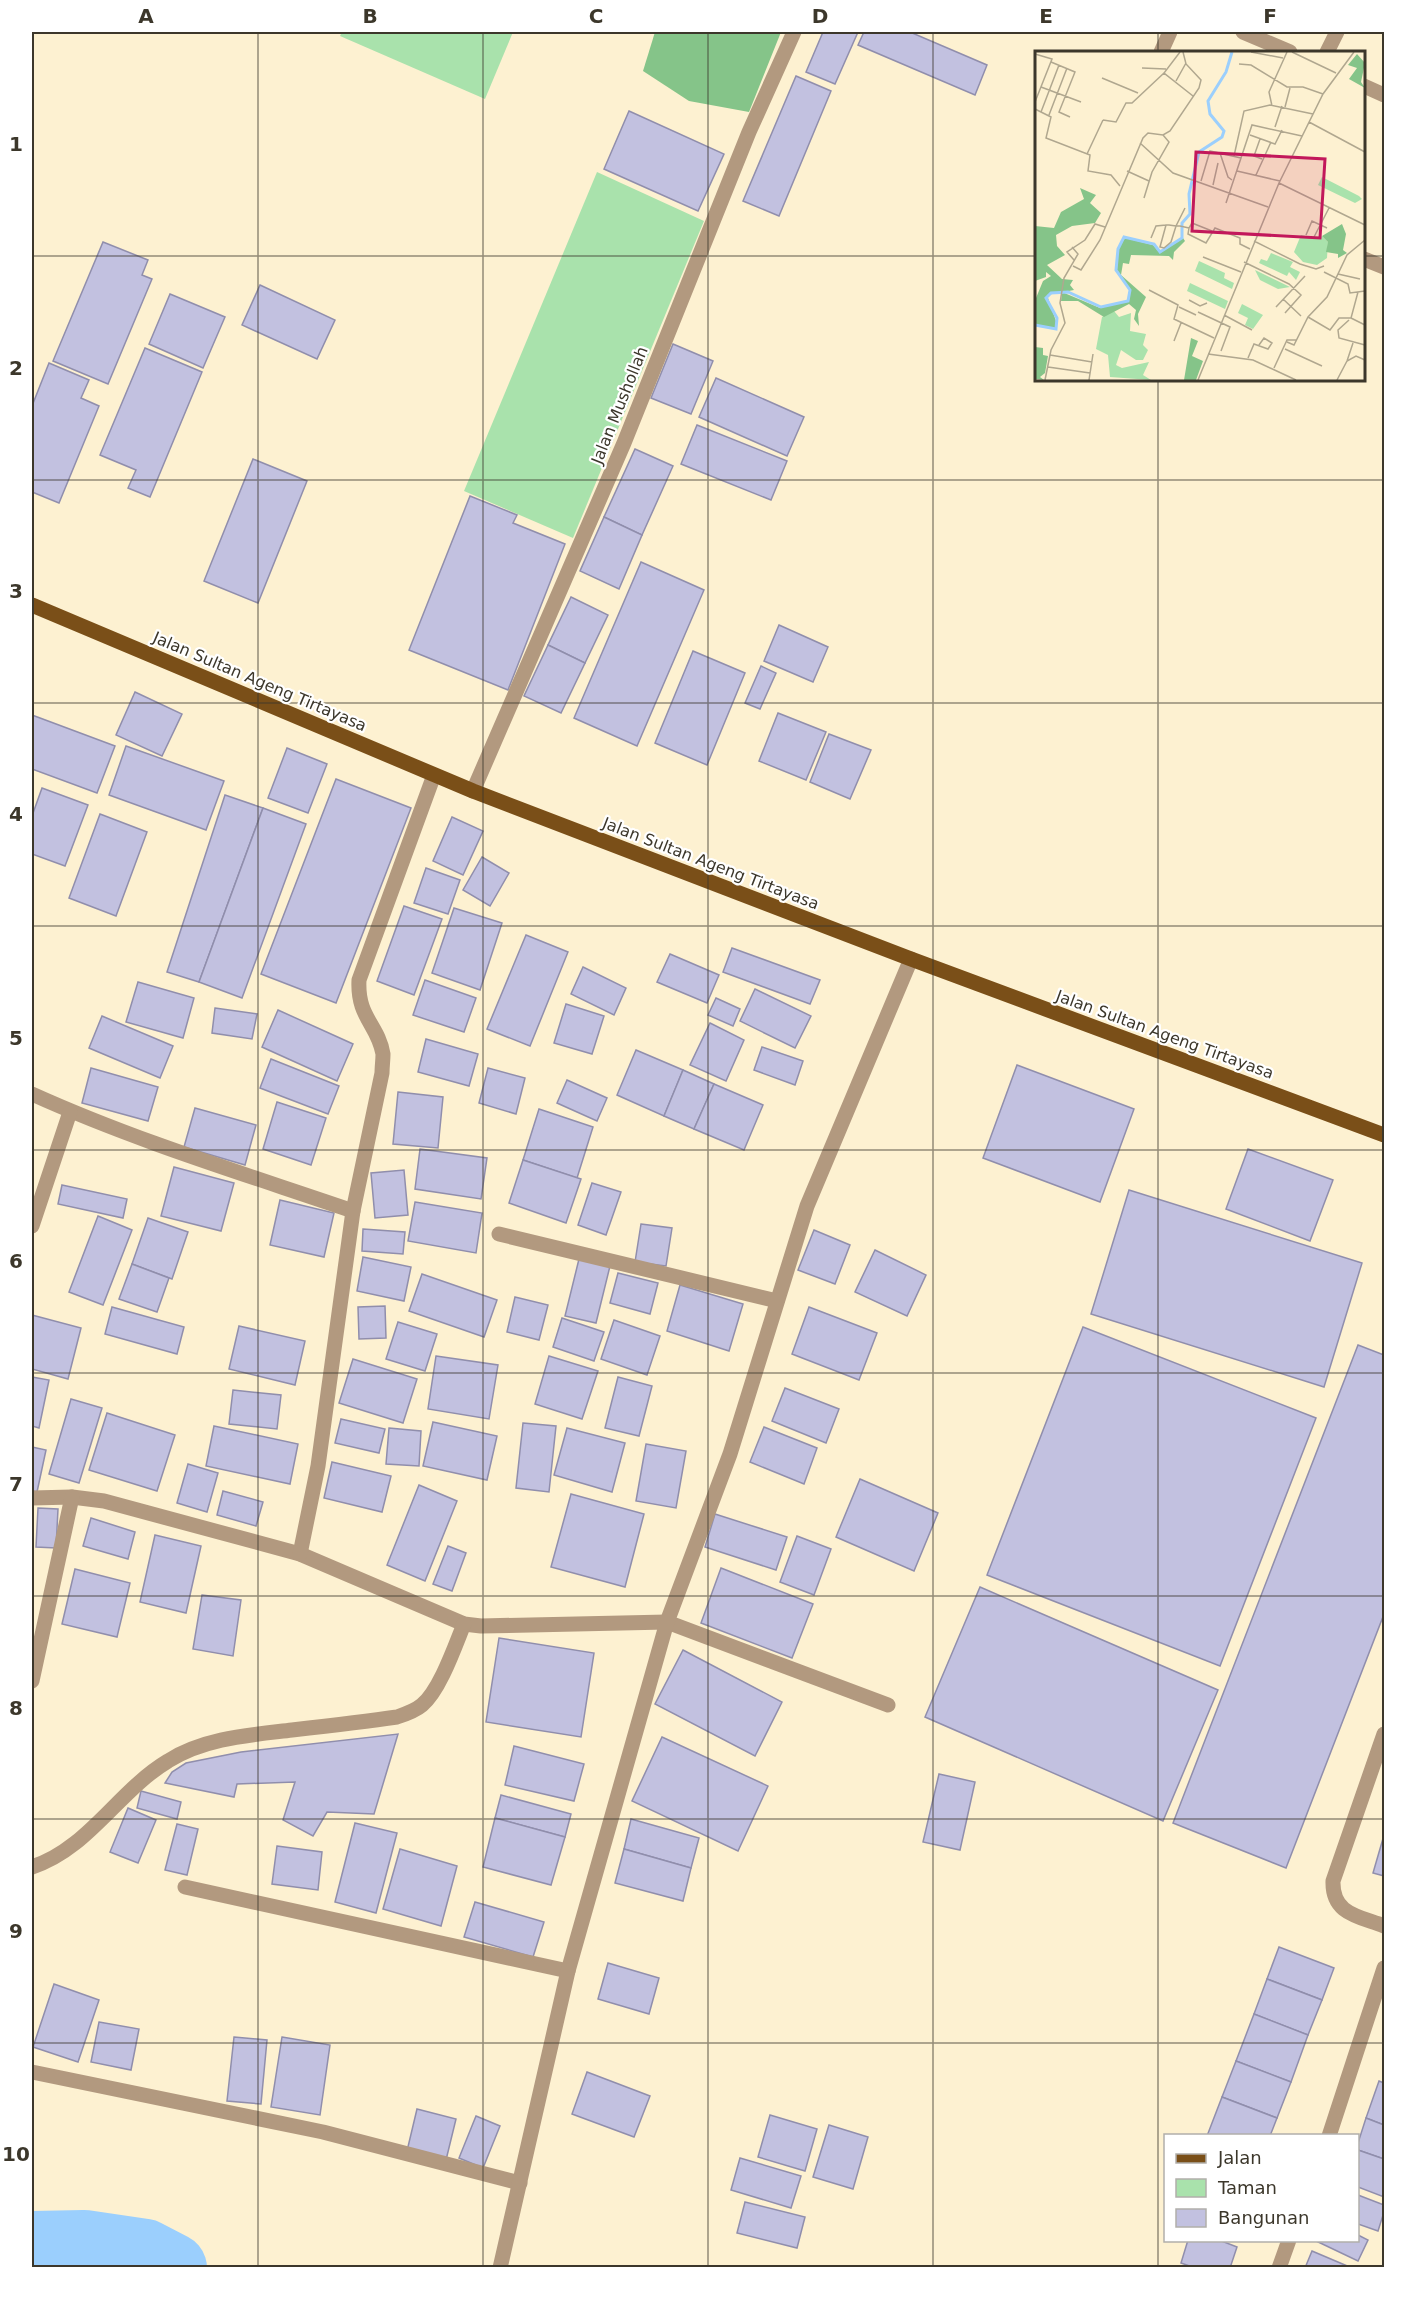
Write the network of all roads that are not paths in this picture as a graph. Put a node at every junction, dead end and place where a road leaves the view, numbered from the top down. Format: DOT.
graph roads {
  1 [pos="794,32"];
  2 [pos="1170,32"];
  3 [pos="1243,32"];
  4 [pos="1337,32"];
  5 [pos="1161,51"];
  6 [pos="1288,51"];
  7 [pos="1328,51"];
  8 [pos="1365,86"];
  9 [pos="1384,95"];
  10 [pos="1365,259"];
  11 [pos="1384,267"];
  12 [pos="32,605"];
  13 [pos="434,775"];
  14 [pos="473,791"];
  15 [pos="911,959"];
  16 [pos="32,1094"];
  17 [pos="70,1112"];
  18 [pos="1384,1135"];
  19 [pos="353,1211"];
  20 [pos="32,1226"];
  21 [pos="499,1234"];
  22 [pos="777,1301"];
  23 [pos="72,1497"];
  24 [pos="32,1498"];
  25 [pos="300,1554"];
  26 [pos="38,1618"];
  27 [pos="667,1622"];
  28 [pos="464,1624"];
  29 [pos="32,1681"];
  30 [pos="888,1705"];
  31 [pos="1384,1734"];
  32 [pos="32,1867"];
  33 [pos="185,1887"];
  34 [pos="1384,1926"];
  35 [pos="1384,1968"];
  36 [pos="568,1971"];
  37 [pos="32,2072"];
  38 [pos="1330,2134"];
  39 [pos="520,2183"];
  40 [pos="1289,2242"];
  41 [pos="501,2268"];
  42 [pos="1279,2268"];
  1 -- 14 [label="street, Jalan Mushollah"];
  2 -- 5 [label="street"];
  3 -- 6 [label="street"];
  4 -- 7 [label="street"];
  8 -- 9 [label="street"];
  10 -- 11 [label="street"];
  12 -- 13 [label="main road, Jalan Sultan Ageng Tirtayasa"];
  13 -- 14 [label="main road, Jalan Sultan Ageng Tirtayasa"];
  13 -- 19 [label="street"];
  14 -- 15 [label="main road, Jalan Sultan Ageng Tirtayasa"];
  15 -- 18 [label="main road, Jalan Sultan Ageng Tirtayasa"];
  15 -- 22 [label="street"];
  16 -- 17 [label="street"];
  17 -- 19 [label="street"];
  17 -- 20 [label="street"];
  19 -- 25 [label="street"];
  21 -- 22 [label="street"];
  22 -- 27 [label="street"];
  23 -- 24 [label="street"];
  23 -- 25 [label="street"];
  23 -- 26 [label="street"];
  25 -- 28 [label="street"];
  26 -- 29 [label="street"];
  27 -- 28 [label="street"];
  27 -- 30 [label="street"];
  27 -- 36 [label="street"];
  28 -- 32 [label="street"];
  31 -- 34 [label="street"];
  33 -- 36 [label="street"];
  35 -- 38 [label="street"];
  36 -- 39 [label="street"];
  37 -- 39 [label="street"];
  39 -- 41 [label="street"];
  40 -- 42 [label="street"];
}
